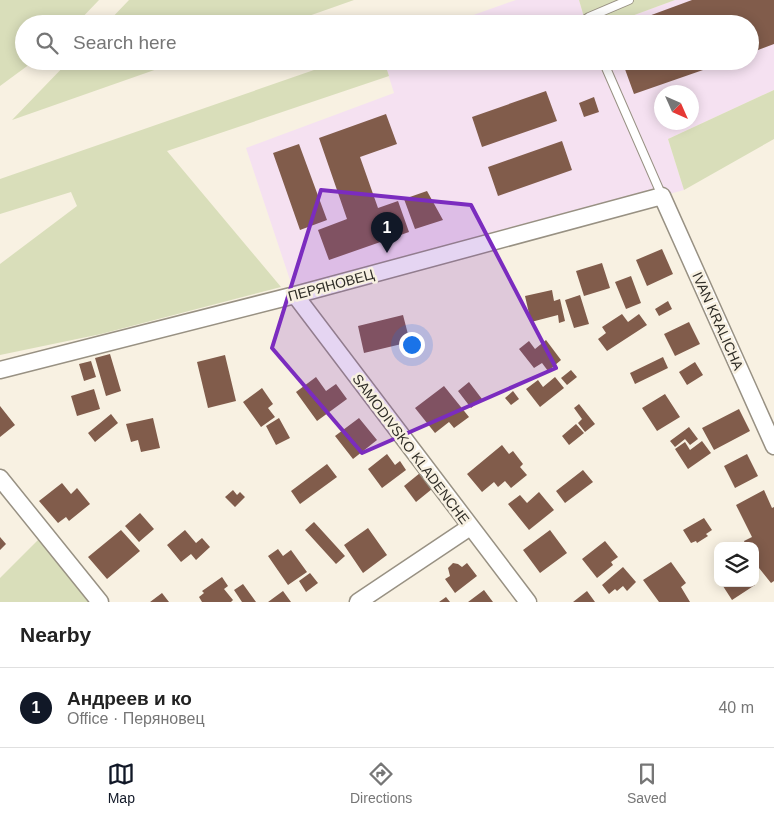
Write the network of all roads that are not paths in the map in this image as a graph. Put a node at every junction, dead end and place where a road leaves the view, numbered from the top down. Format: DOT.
graph roads {
  1 [pos="629,0"];
  2 [pos="591,15"];
  3 [pos="607,70"];
  4 [pos="662,196"];
  5 [pos="296,295"];
  6 [pos="0,370"];
  7 [pos="774,446"];
  8 [pos="0,478"];
  9 [pos="470,528"];
  10 [pos="100,602"];
  11 [pos="358,602"];
  12 [pos="528,602"];
  1 -- 2 [label="lane"];
  3 -- 4 [label="lane"];
  4 -- 5 [label="street, ПЕРЯНОВЕЦ"];
  4 -- 7 [label="street, IVAN KRALICHA"];
  5 -- 6 [label="street, ПЕРЯНОВЕЦ"];
  5 -- 9 [label="street, SAMODIVSKO KLADENCHE"];
  8 -- 10 [label="street"];
  9 -- 11 [label="street"];
  9 -- 12 [label="street, SAMODIVSKO KLADENCHE"];
}
